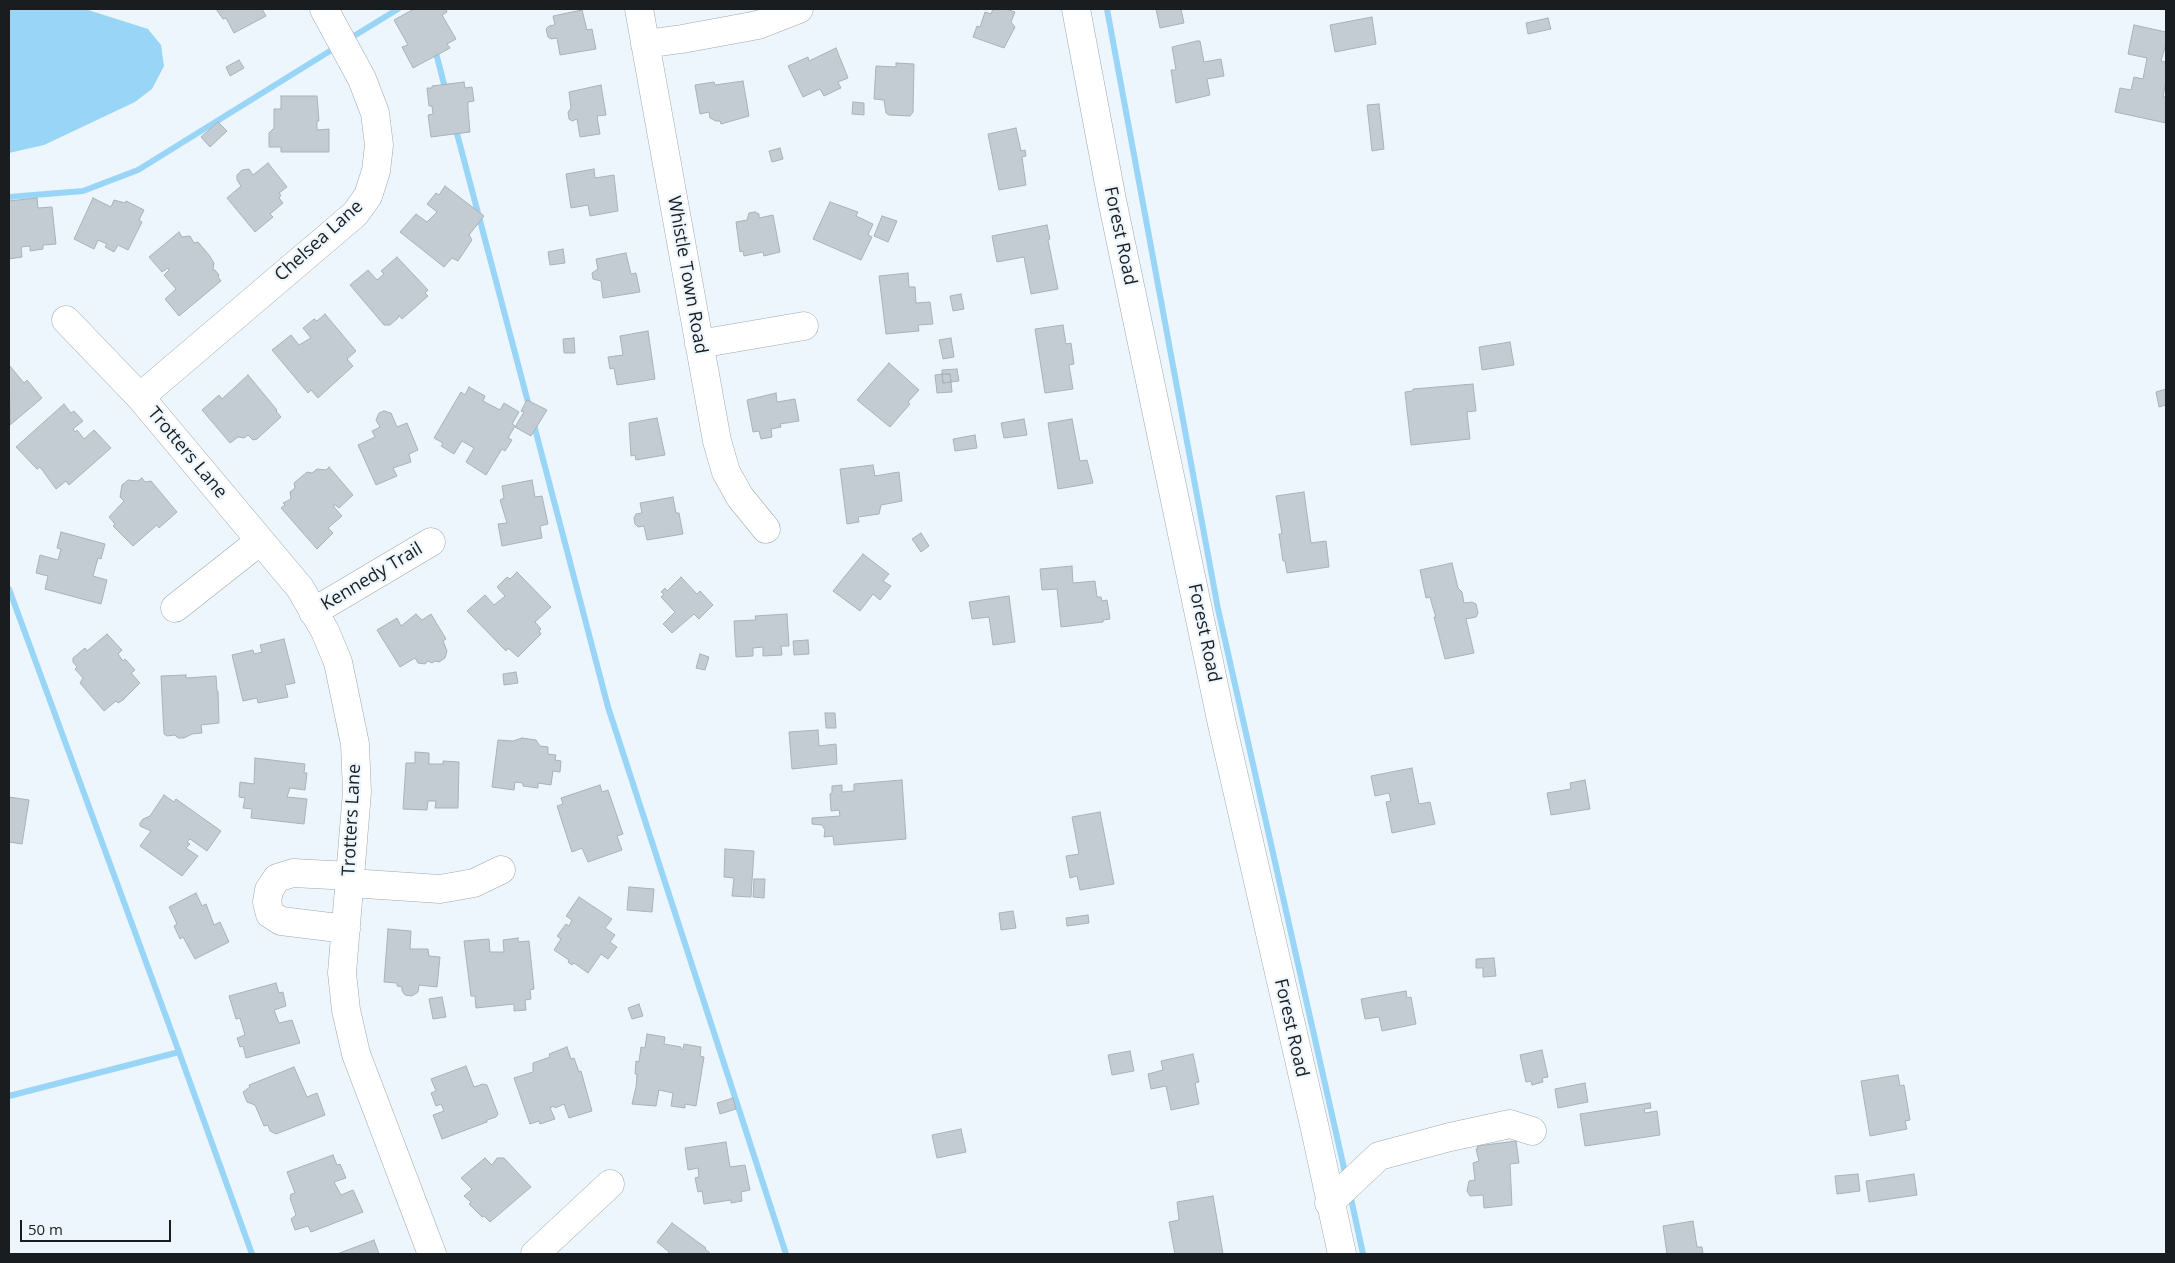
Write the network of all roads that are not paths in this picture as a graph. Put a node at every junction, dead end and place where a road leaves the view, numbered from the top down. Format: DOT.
graph roads {
  1 [pos="324,9"];
  2 [pos="639,9"];
  3 [pos="799,9"];
  4 [pos="1076,9"];
  5 [pos="645,44"];
  6 [pos="66,320"];
  7 [pos="804,326"];
  8 [pos="699,344"];
  9 [pos="140,396"];
  10 [pos="766,529"];
  11 [pos="260,541"];
  12 [pos="431,542"];
  13 [pos="175,608"];
  14 [pos="313,612"];
  15 [pos="501,870"];
  16 [pos="350,879"];
  17 [pos="346,929"];
  18 [pos="1532,1131"];
  19 [pos="610,1184"];
  20 [pos="1329,1203"];
  21 [pos="432,1254"];
  22 [pos="535,1254"];
  23 [pos="1342,1254"];
  1 -- 9 [label="street, Chelsea Lane"];
  2 -- 5 [label="street, Whistle Town Road"];
  3 -- 5 [label="street"];
  4 -- 20 [label="street, Forest Road"];
  5 -- 8 [label="street, Whistle Town Road"];
  6 -- 9 [label="street, Trotters Lane"];
  7 -- 8 [label="street"];
  8 -- 10 [label="street, Whistle Town Road"];
  9 -- 11 [label="street, Trotters Lane"];
  11 -- 13 [label="street"];
  11 -- 14 [label="street, Trotters Lane"];
  12 -- 14 [label="street, Kennedy Trail"];
  14 -- 16 [label="street, Trotters Lane"];
  15 -- 16 [label="street"];
  16 -- 17 [label="street, Trotters Lane"];
  16 -- 17 [label="street"];
  17 -- 21 [label="street, Trotters Lane"];
  18 -- 20 [label="street"];
  19 -- 22 [label="street"];
  20 -- 23 [label="street, Forest Road"];
}
